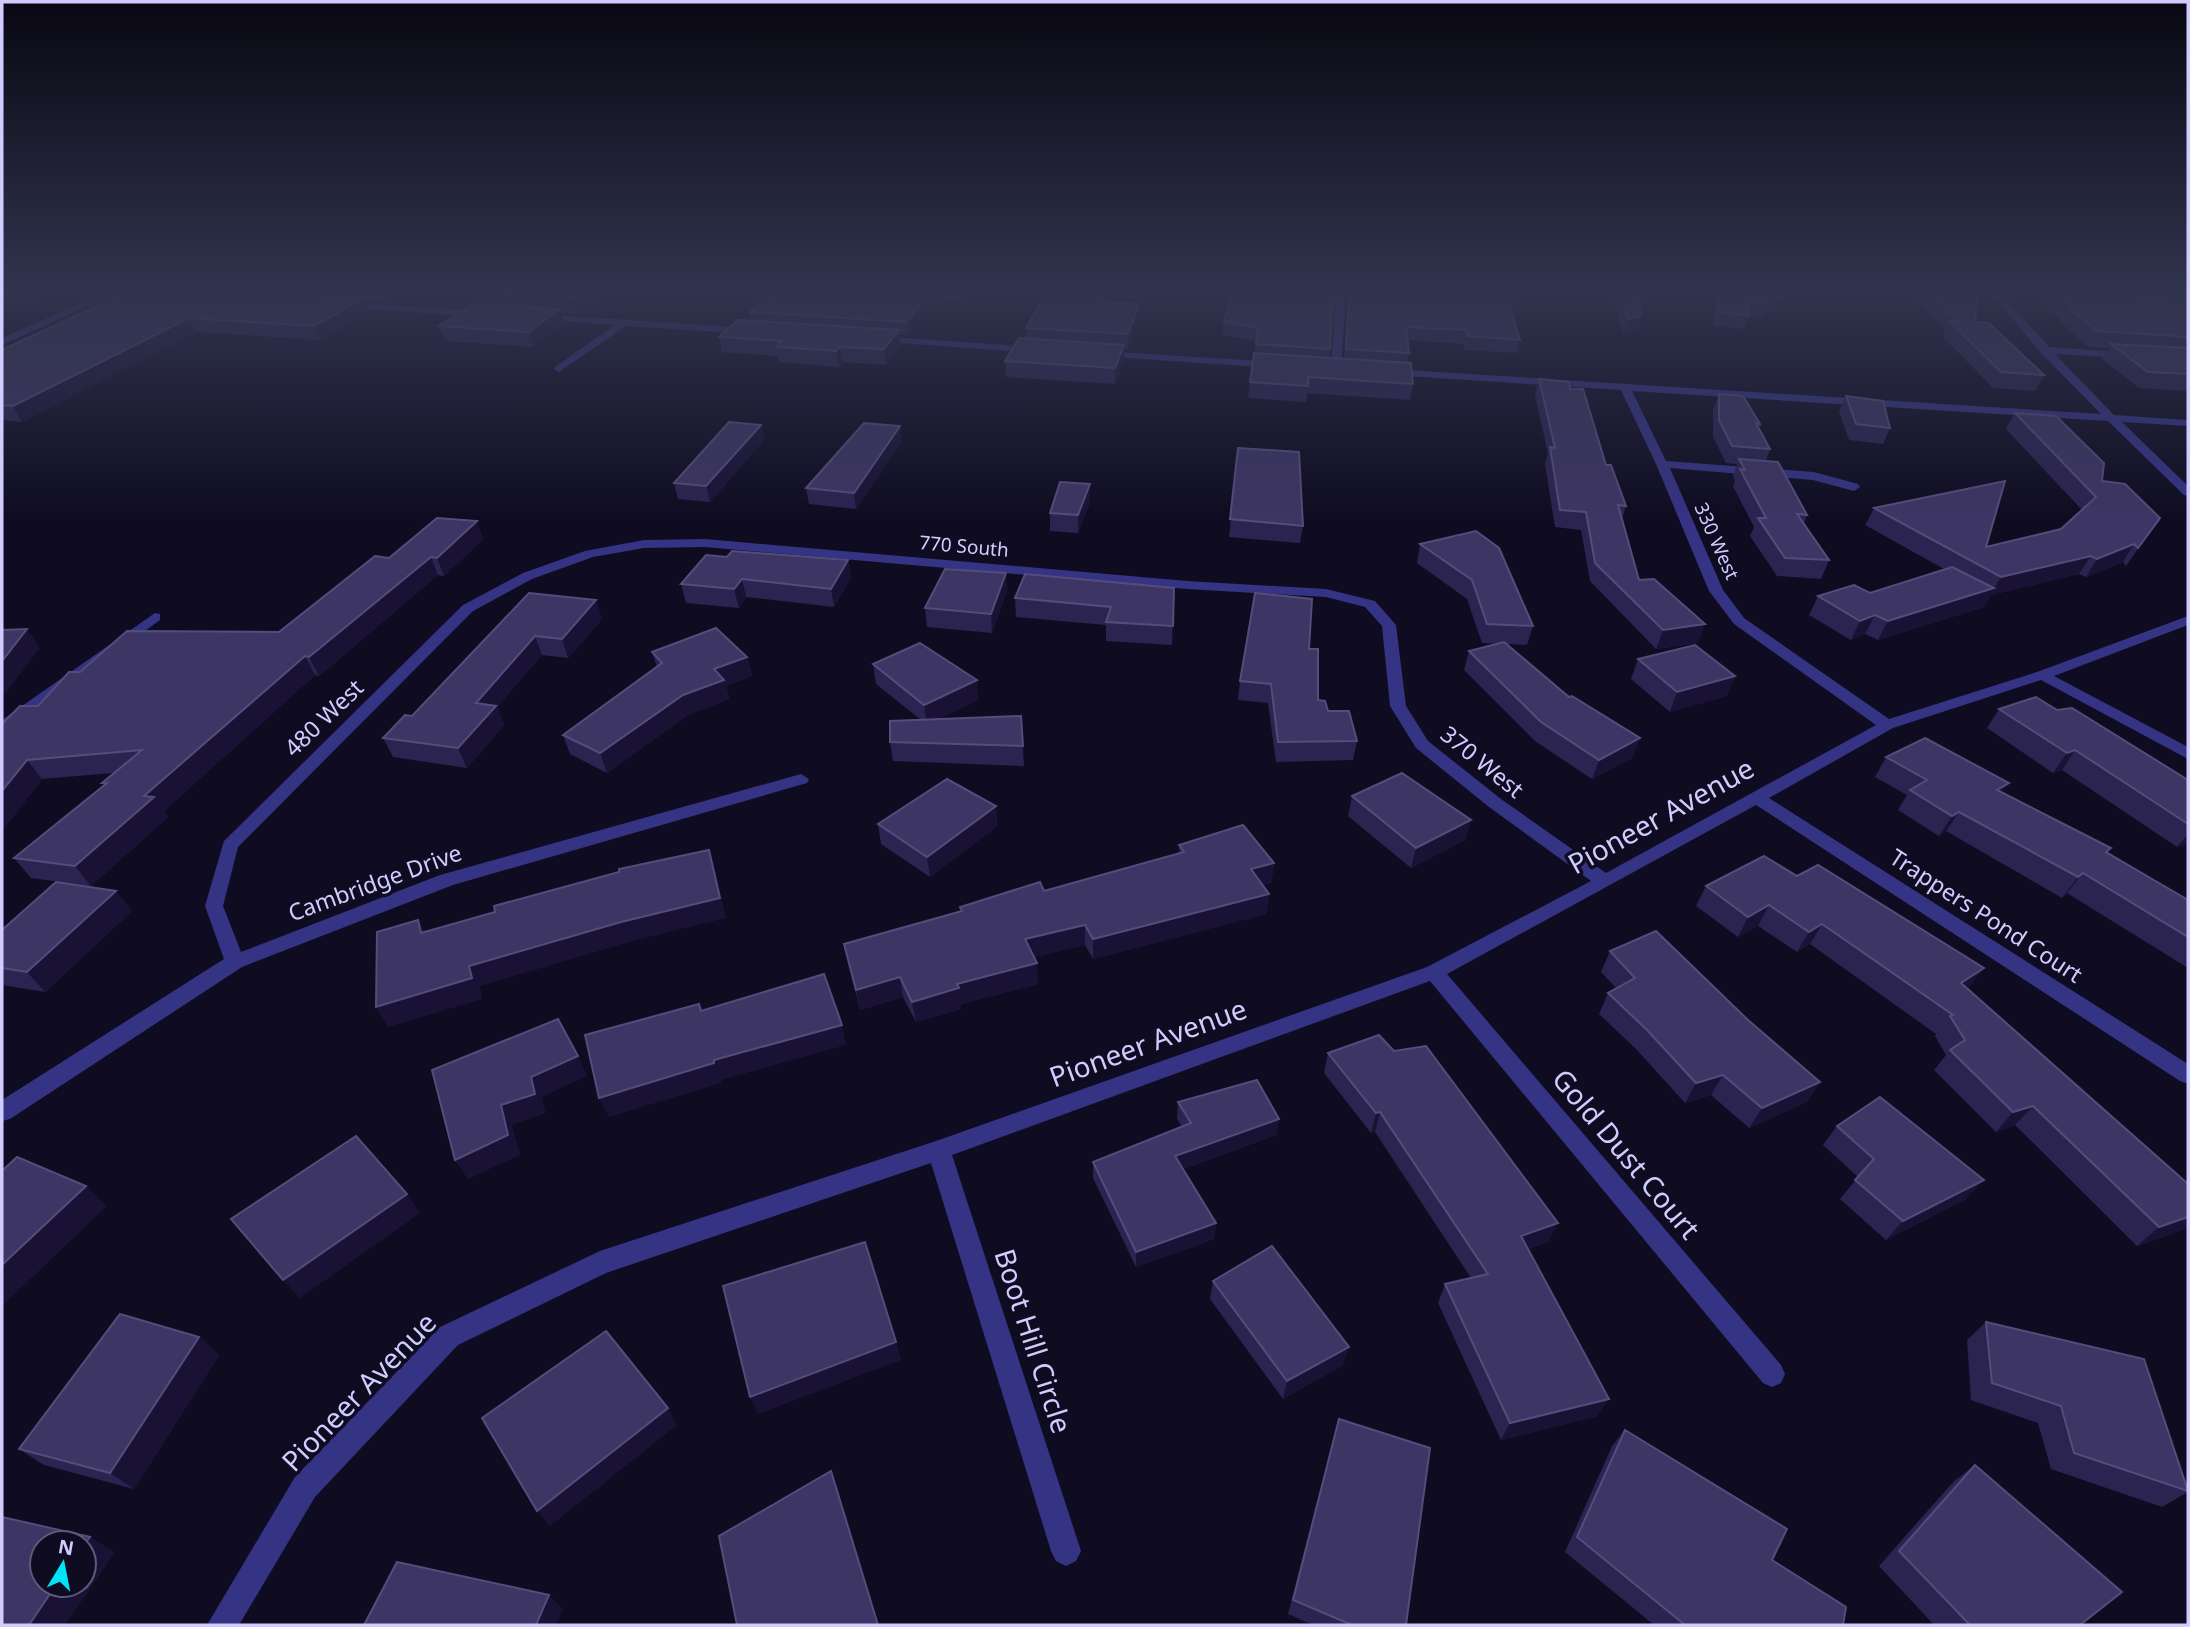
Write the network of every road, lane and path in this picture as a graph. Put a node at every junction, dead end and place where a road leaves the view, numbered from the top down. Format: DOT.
graph roads {
  1 [pos="562,367"];
  2 [pos="2059,367"];
  3 [pos="1323,368"];
  4 [pos="1336,368"];
  5 [pos="559,369"];
  6 [pos="1350,369"];
  7 [pos="1377,371"];
  8 [pos="1624,386"];
  9 [pos="2108,418"];
  10 [pos="2188,423"];
  11 [pos="1662,464"];
  12 [pos="1854,487"];
  13 [pos="2188,492"];
  14 [pos="556,563"];
  15 [pos="1370,604"];
  16 [pos="155,617"];
  17 [pos="2188,620"];
  18 [pos="2042,675"];
  19 [pos="1887,725"];
  20 [pos="2,727"];
  21 [pos="2188,754"];
  22 [pos="801,779"];
  23 [pos="1758,798"];
  24 [pos="1605,882"];
  25 [pos="235,962"];
  26 [pos="1434,972"];
  27 [pos="2188,1075"];
  28 [pos="2,1112"];
  29 [pos="939,1150"];
  30 [pos="1772,1374"];
  31 [pos="1066,1551"];
  32 [pos="222,1625"];
  1 -- 5 [label="street"];
  2 -- 9 [label="street"];
  3 -- 4 [label="street"];
  4 -- 6 [label="street"];
  7 -- 8 [label="street"];
  8 -- 9 [label="street"];
  8 -- 11 [label="street, 330 West"];
  9 -- 10 [label="street"];
  9 -- 13 [label="street"];
  11 -- 12 [label="street"];
  11 -- 19 [label="street, 330 West"];
  14 -- 15 [label="street, 770 South"];
  14 -- 25 [label="street, 480 West"];
  15 -- 24 [label="street, 370 West"];
  16 -- 20 [label="street"];
  17 -- 18 [label="street, Pioneer Avenue"];
  18 -- 19 [label="street, Pioneer Avenue"];
  18 -- 21 [label="street"];
  19 -- 23 [label="street, Pioneer Avenue"];
  22 -- 25 [label="street, Cambridge Drive"];
  23 -- 24 [label="street, Pioneer Avenue"];
  23 -- 27 [label="street, Trappers Pond Court"];
  24 -- 26 [label="street, Pioneer Avenue"];
  25 -- 28 [label="street, Cambridge Drive"];
  26 -- 29 [label="street, Pioneer Avenue"];
  26 -- 30 [label="street, Gold Dust Court"];
  29 -- 31 [label="street, Boot Hill Circle"];
  29 -- 32 [label="street, Pioneer Avenue"];
}
